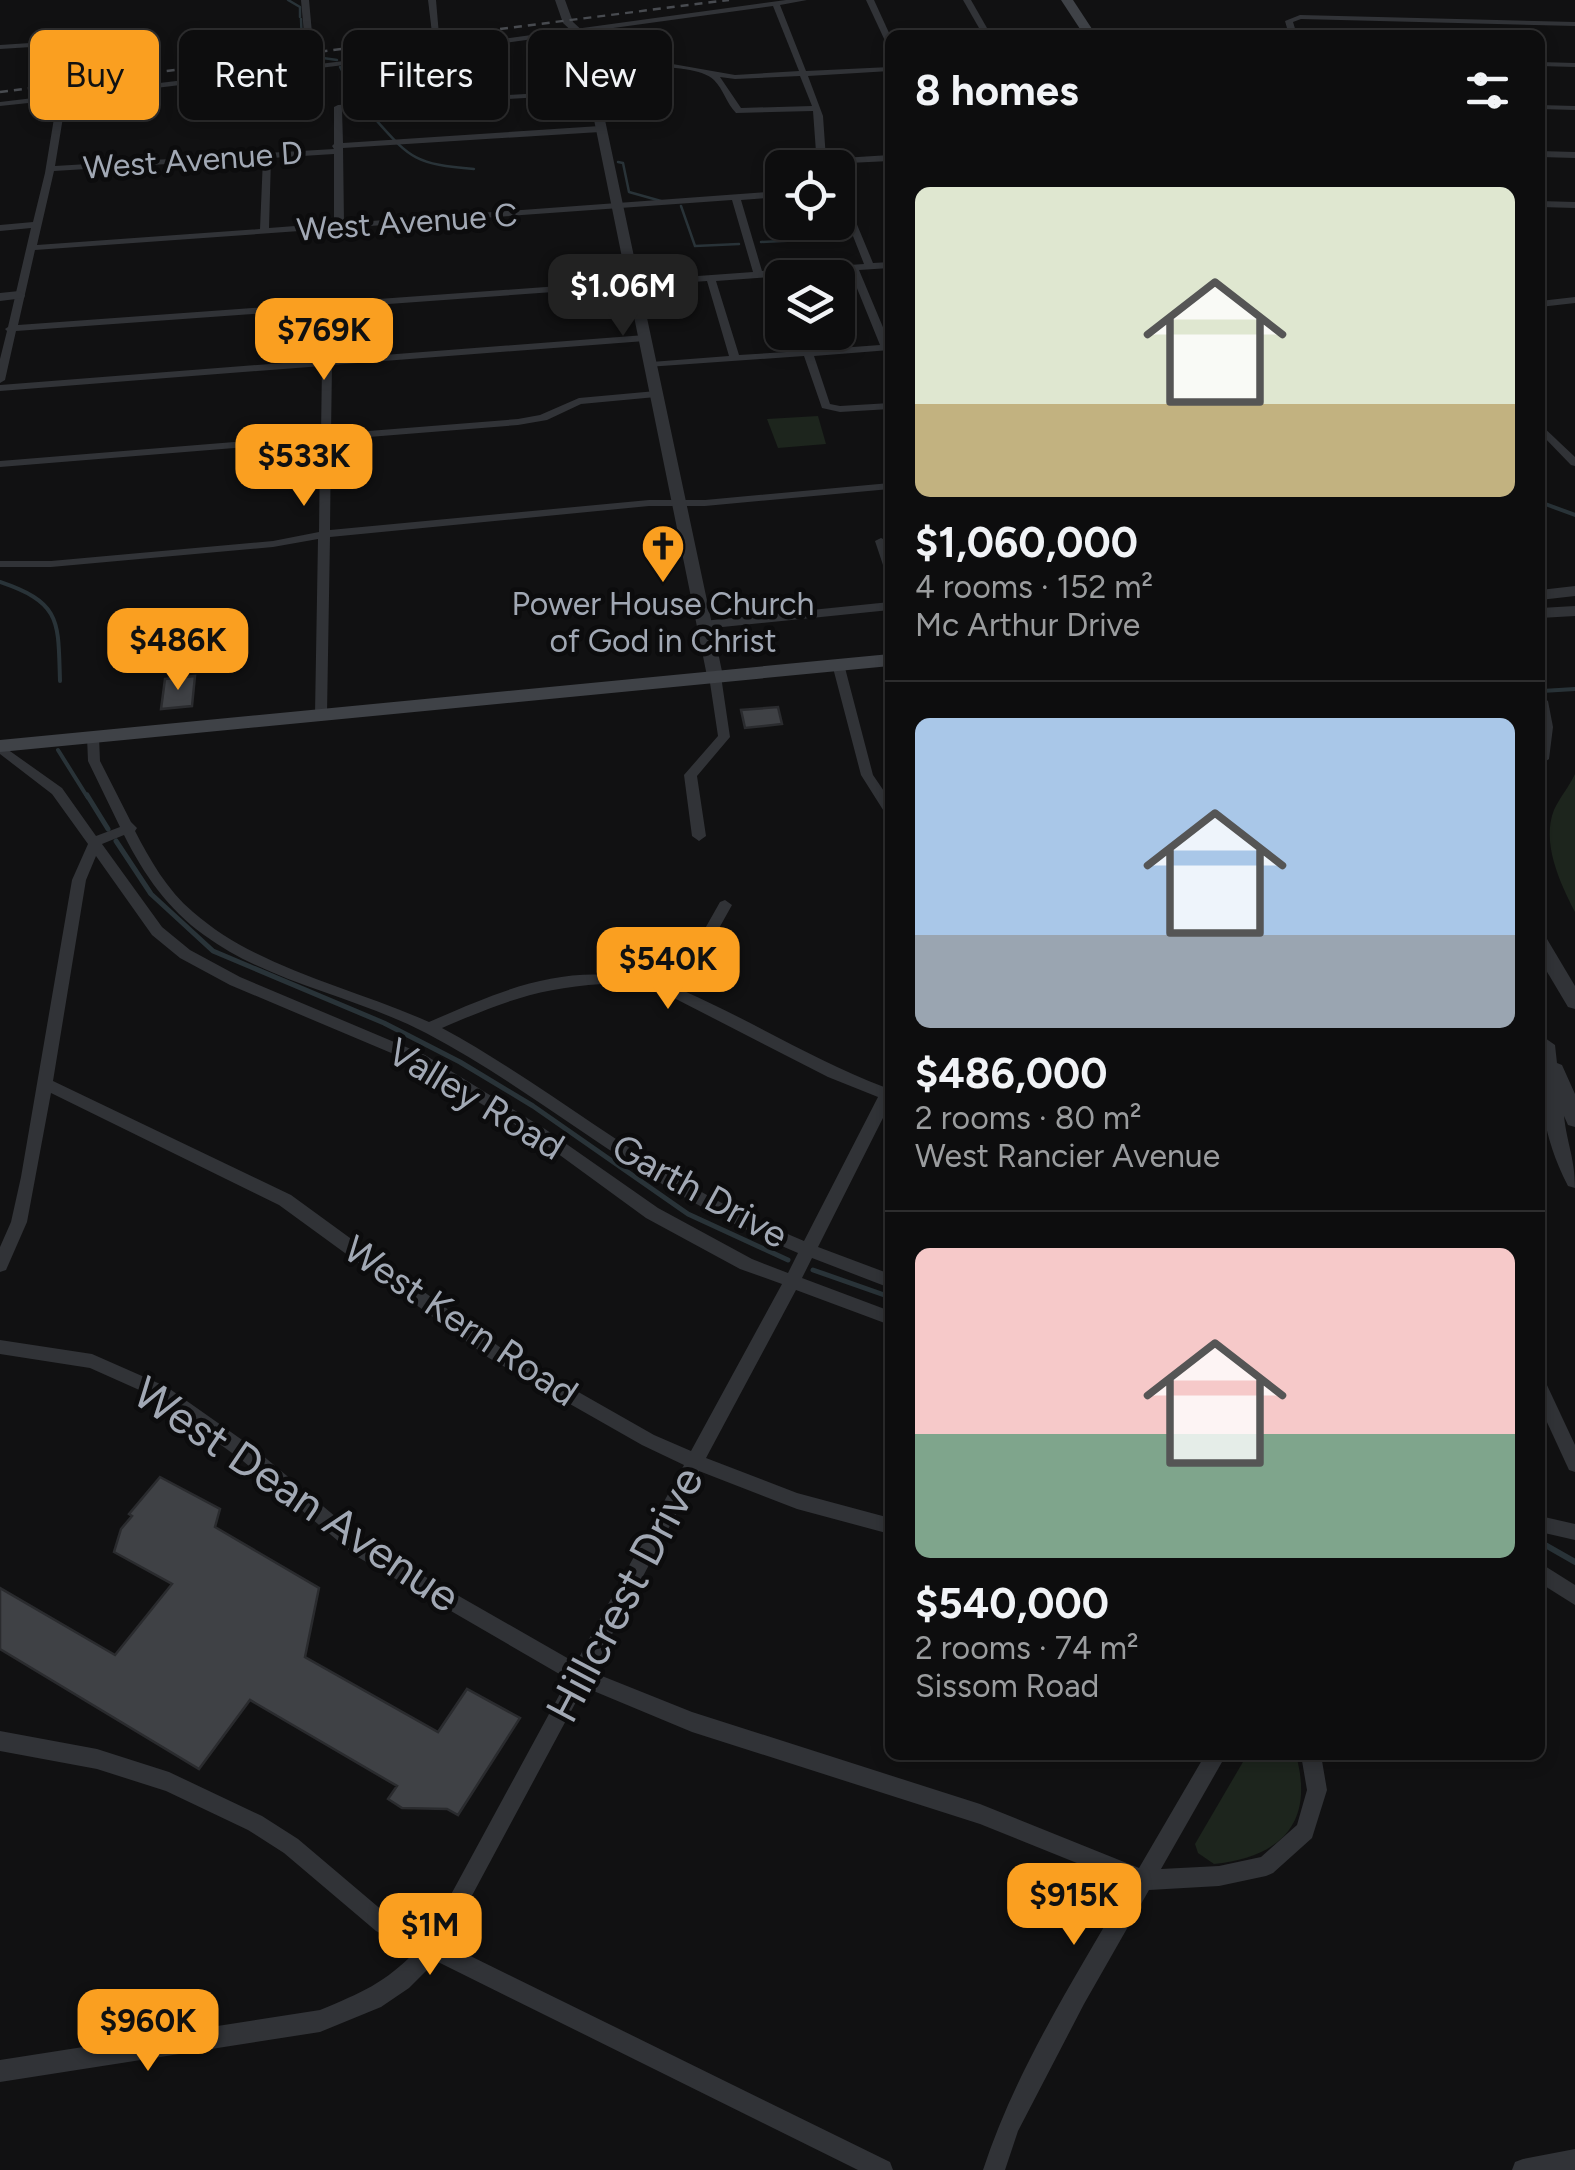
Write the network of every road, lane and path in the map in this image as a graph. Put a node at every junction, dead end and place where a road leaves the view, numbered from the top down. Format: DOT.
graph roads {
  1 [pos="305,0"];
  2 [pos="432,0"];
  3 [pos="560,0"];
  4 [pos="803,0"];
  5 [pos="870,0"];
  6 [pos="967,0"];
  7 [pos="1067,0"];
  8 [pos="776,4"];
  9 [pos="1492,22"];
  10 [pos="1575,24"];
  11 [pos="307,30"];
  12 [pos="436,30"];
  13 [pos="576,30"];
  14 [pos="592,30"];
  15 [pos="984,30"];
  16 [pos="1087,30"];
  17 [pos="1292,30"];
  18 [pos="1496,30"];
  19 [pos="885,32"];
  20 [pos="528,38"];
  21 [pos="30,45"];
  22 [pos="0,47"];
  23 [pos="1545,64"];
  24 [pos="1575,65"];
  25 [pos="672,66"];
  26 [pos="885,69"];
  27 [pos="711,74"];
  28 [pos="804,74"];
  29 [pos="159,85"];
  30 [pos="528,96"];
  31 [pos="30,101"];
  32 [pos="0,104"];
  33 [pos="1545,107"];
  34 [pos="817,108"];
  35 [pos="1575,108"];
  36 [pos="58,120"];
  37 [pos="598,120"];
  38 [pos="600,129"];
  39 [pos="336,149"];
  40 [pos="819,150"];
  41 [pos="1545,154"];
  42 [pos="1575,155"];
  43 [pos="267,156"];
  44 [pos="885,159"];
  45 [pos="855,162"];
  46 [pos="50,169"];
  47 [pos="765,196"];
  48 [pos="736,200"];
  49 [pos="1545,204"];
  50 [pos="1575,205"];
  51 [pos="618,208"];
  52 [pos="36,225"];
  53 [pos="338,227"];
  54 [pos="0,228"];
  55 [pos="855,231"];
  56 [pos="264,232"];
  57 [pos="31,248"];
  58 [pos="885,265"];
  59 [pos="869,266"];
  60 [pos="855,268"];
  61 [pos="855,273"];
  62 [pos="758,274"];
  63 [pos="765,274"];
  64 [pos="710,277"];
  65 [pos="634,283"];
  66 [pos="19,295"];
  67 [pos="0,297"];
  68 [pos="1575,300"];
  69 [pos="1545,303"];
  70 [pos="328,306"];
  71 [pos="10,329"];
  72 [pos="645,338"];
  73 [pos="885,340"];
  74 [pos="885,347"];
  75 [pos="807,350"];
  76 [pos="808,354"];
  77 [pos="735,359"];
  78 [pos="326,363"];
  79 [pos="652,365"];
  80 [pos="1,375"];
  81 [pos="0,388"];
  82 [pos="656,394"];
  83 [pos="885,406"];
  84 [pos="1545,431"];
  85 [pos="326,437"];
  86 [pos="1575,463"];
  87 [pos="0,464"];
  88 [pos="885,486"];
  89 [pos="680,503"];
  90 [pos="324,534"];
  91 [pos="881,541"];
  92 [pos="885,553"];
  93 [pos="0,564"];
  94 [pos="1575,592"];
  95 [pos="1545,595"];
  96 [pos="885,607"];
  97 [pos="1575,610"];
  98 [pos="1545,613"];
  99 [pos="703,625"];
  100 [pos="885,660"];
  101 [pos="838,664"];
  102 [pos="715,676"];
  103 [pos="322,714"];
  104 [pos="93,737"];
  105 [pos="0,747"];
  106 [pos="885,803"];
  107 [pos="130,828"];
  108 [pos="699,836"];
  109 [pos="94,842"];
  110 [pos="725,904"];
  111 [pos="1545,952"];
  112 [pos="677,991"];
  113 [pos="1575,1002"];
  114 [pos="430,1028"];
  115 [pos="1545,1044"];
  116 [pos="1545,1045"];
  117 [pos="1545,1046"];
  118 [pos="1545,1049"];
  119 [pos="1545,1060"];
  120 [pos="45,1084"];
  121 [pos="1575,1089"];
  122 [pos="885,1092"];
  123 [pos="1575,1100"];
  124 [pos="885,1101"];
  125 [pos="1575,1119"];
  126 [pos="1575,1148"];
  127 [pos="1575,1180"];
  128 [pos="808,1251"];
  129 [pos="0,1265"];
  130 [pos="885,1279"];
  131 [pos="791,1284"];
  132 [pos="885,1316"];
  133 [pos="0,1347"];
  134 [pos="1545,1399"];
  135 [pos="692,1462"];
  136 [pos="1575,1464"];
  137 [pos="885,1525"];
  138 [pos="1545,1525"];
  139 [pos="1575,1532"];
  140 [pos="1545,1575"];
  141 [pos="1575,1596"];
  142 [pos="582,1677"];
  143 [pos="0,1741"];
  144 [pos="1213,1760"];
  145 [pos="1312,1760"];
  146 [pos="1144,1880"];
  147 [pos="432,1950"];
  148 [pos="0,2071"];
  149 [pos="1575,2160"];
  150 [pos="882,2170"];
  151 [pos="994,2170"];
  152 [pos="1524,2170"];
  1 -- 11 [label="street"];
  2 -- 12 [label="street"];
  3 -- 13 [label="street"];
  4 -- 8 [label="street"];
  5 -- 19 [label="street"];
  6 -- 15 [label="street"];
  7 -- 16 [label="main road"];
  8 -- 14 [label="street"];
  8 -- 28 [label="street"];
  9 -- 10 [label="street"];
  9 -- 17 [label="street"];
  9 -- 18 [label="street"];
  20 -- 29 [label="street"];
  21 -- 22 [label="street"];
  23 -- 24 [label="street"];
  25 -- 27 [label="street"];
  26 -- 28 [label="street"];
  27 -- 28 [label="street"];
  27 -- 34 [label="street"];
  28 -- 34 [label="street"];
  30 -- 39 [label="street"];
  31 -- 32 [label="street"];
  33 -- 35 [label="street"];
  34 -- 40 [label="street"];
  36 -- 46 [label="street"];
  37 -- 38 [label="street"];
  38 -- 39 [label="street, West Avenue D"];
  38 -- 51 [label="street"];
  39 -- 43 [label="street, West Avenue D"];
  39 -- 53 [label="street"];
  41 -- 42 [label="street"];
  43 -- 46 [label="street, West Avenue D"];
  43 -- 56 [label="street"];
  44 -- 45 [label="street"];
  46 -- 52 [label="street"];
  47 -- 48 [label="street, West Avenue C"];
  48 -- 51 [label="street, West Avenue C"];
  48 -- 62 [label="street"];
  49 -- 50 [label="street"];
  51 -- 53 [label="street, West Avenue C"];
  51 -- 65 [label="street"];
  52 -- 54 [label="street"];
  52 -- 57 [label="street"];
  53 -- 56 [label="street, West Avenue C"];
  55 -- 59 [label="street"];
  56 -- 57 [label="street, West Avenue C"];
  57 -- 66 [label="street"];
  58 -- 59 [label="street"];
  59 -- 60 [label="street"];
  61 -- 73 [label="street"];
  62 -- 63 [label="street"];
  62 -- 64 [label="street"];
  64 -- 65 [label="street"];
  64 -- 77 [label="street"];
  65 -- 70 [label="street"];
  65 -- 72 [label="street"];
  66 -- 67 [label="street"];
  66 -- 71 [label="street"];
  68 -- 69 [label="street"];
  70 -- 71 [label="street"];
  70 -- 78 [label="street"];
  71 -- 80 [label="street"];
  72 -- 78 [label="street"];
  72 -- 79 [label="street"];
  74 -- 76 [label="street"];
  75 -- 76 [label="street"];
  76 -- 77 [label="street"];
  76 -- 83 [label="street"];
  77 -- 79 [label="street"];
  78 -- 81 [label="street"];
  78 -- 85 [label="street"];
  79 -- 82 [label="street"];
  82 -- 85 [label="street"];
  82 -- 89 [label="street"];
  84 -- 86 [label="street"];
  85 -- 87 [label="street"];
  85 -- 90 [label="street"];
  88 -- 89 [label="street"];
  89 -- 90 [label="street"];
  89 -- 99 [label="street"];
  90 -- 93 [label="street"];
  90 -- 103 [label="street"];
  91 -- 92 [label="street"];
  94 -- 95 [label="street"];
  96 -- 99 [label="street"];
  97 -- 98 [label="street"];
  99 -- 102 [label="street"];
  100 -- 101 [label="main road"];
  101 -- 102 [label="main road"];
  101 -- 106 [label="street"];
  102 -- 103 [label="main road"];
  102 -- 108 [label="street"];
  103 -- 104 [label="main road"];
  104 -- 105 [label="main road"];
  104 -- 107 [label="street, Garth Drive"];
  105 -- 109 [label="street"];
  107 -- 109 [label="street"];
  107 -- 114 [label="street, Garth Drive"];
  109 -- 120 [label="street"];
  109 -- 131 [label="street, Valley Road"];
  110 -- 112 [label="street"];
  111 -- 113 [label="street"];
  112 -- 114 [label="street"];
  112 -- 122 [label="street"];
  114 -- 128 [label="street, Garth Drive"];
  115 -- 121 [label="street"];
  116 -- 123 [label="street"];
  117 -- 125 [label="street"];
  118 -- 126 [label="street"];
  119 -- 127 [label="street"];
  120 -- 129 [label="street"];
  120 -- 135 [label="street, West Kern Road"];
  124 -- 128 [label="street, Hillcrest Drive"];
  128 -- 130 [label="street, Garth Drive"];
  128 -- 131 [label="street, Hillcrest Drive"];
  131 -- 132 [label="street, Valley Road"];
  131 -- 135 [label="street, Hillcrest Drive"];
  133 -- 142 [label="street, West Dean Avenue"];
  134 -- 136 [label="street"];
  135 -- 137 [label="street, West Kern Road"];
  135 -- 142 [label="street, Hillcrest Drive"];
  138 -- 139 [label="street"];
  140 -- 141 [label="street"];
  142 -- 146 [label="street, West Dean Avenue"];
  142 -- 147 [label="street, Hillcrest Drive"];
  143 -- 147 [label="street"];
  144 -- 146 [label="street"];
  145 -- 146 [label="street"];
  146 -- 151 [label="street"];
  147 -- 148 [label="street, Hillcrest Drive"];
  147 -- 150 [label="street"];
  149 -- 152 [label="street"];
}
